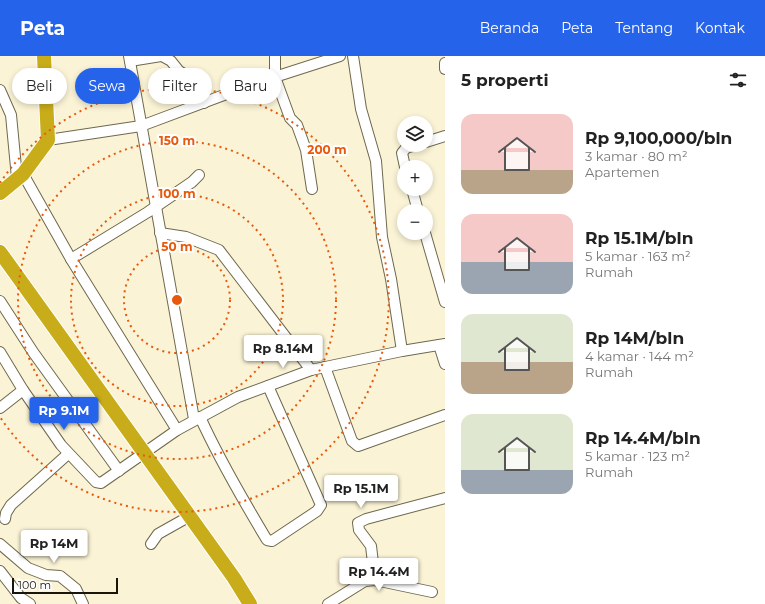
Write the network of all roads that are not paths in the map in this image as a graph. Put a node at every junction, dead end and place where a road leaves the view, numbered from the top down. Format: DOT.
graph roads {
  1 [pos="44,56"];
  2 [pos="162,56"];
  3 [pos="275,56"];
  4 [pos="340,56"];
  5 [pos="353,56"];
  6 [pos="129,58"];
  7 [pos="445,63"];
  8 [pos="177,68"];
  9 [pos="275,68"];
  10 [pos="445,69"];
  11 [pos="281,75"];
  12 [pos="0,90"];
  13 [pos="281,93"];
  14 [pos="201,104"];
  15 [pos="141,126"];
  16 [pos="445,136"];
  17 [pos="48,140"];
  18 [pos="433,140"];
  19 [pos="199,174"];
  20 [pos="20,176"];
  21 [pos="312,189"];
  22 [pos="0,193"];
  23 [pos="155,207"];
  24 [pos="160,233"];
  25 [pos="426,240"];
  26 [pos="0,252"];
  27 [pos="71,259"];
  28 [pos="0,301"];
  29 [pos="445,302"];
  30 [pos="442,345"];
  31 [pos="402,351"];
  32 [pos="0,352"];
  33 [pos="445,364"];
  34 [pos="325,367"];
  35 [pos="311,370"];
  36 [pos="268,386"];
  37 [pos="23,390"];
  38 [pos="0,408"];
  39 [pos="445,415"];
  40 [pos="197,418"];
  41 [pos="177,430"];
  42 [pos="144,453"];
  43 [pos="68,454"];
  44 [pos="119,471"];
  45 [pos="445,498"];
  46 [pos="190,516"];
  47 [pos="5,518"];
  48 [pos="0,544"];
  49 [pos="151,544"];
  50 [pos="0,571"];
  51 [pos="375,580"];
  52 [pos="432,592"];
  53 [pos="246,602"];
  54 [pos="30,604"];
  55 [pos="83,604"];
  56 [pos="328,604"];
  1 -- 17 [label="highway"];
  2 -- 6 [label="street"];
  2 -- 8 [label="street"];
  3 -- 9 [label="street"];
  4 -- 11 [label="street"];
  5 -- 31 [label="street"];
  6 -- 15 [label="street"];
  7 -- 10 [label="street"];
  12 -- 20 [label="street"];
  13 -- 21 [label="street"];
  14 -- 15 [label="street"];
  15 -- 17 [label="street"];
  15 -- 23 [label="street"];
  16 -- 18 [label="street"];
  17 -- 20 [label="highway"];
  19 -- 23 [label="street"];
  20 -- 22 [label="highway"];
  20 -- 27 [label="street"];
  23 -- 24 [label="street"];
  23 -- 27 [label="street"];
  24 -- 35 [label="street"];
  24 -- 40 [label="street"];
  25 -- 29 [label="street"];
  26 -- 42 [label="highway"];
  27 -- 41 [label="street"];
  28 -- 44 [label="street"];
  30 -- 31 [label="street"];
  30 -- 33 [label="street"];
  31 -- 34 [label="street"];
  32 -- 37 [label="street"];
  34 -- 35 [label="street"];
  34 -- 39 [label="street"];
  35 -- 36 [label="street"];
  36 -- 40 [label="street"];
  36 -- 40 [label="street"];
  37 -- 38 [label="street"];
  37 -- 43 [label="street"];
  40 -- 41 [label="street"];
  41 -- 42 [label="street"];
  42 -- 44 [label="street"];
  42 -- 46 [label="highway"];
  43 -- 44 [label="street"];
  43 -- 47 [label="street"];
  45 -- 51 [label="street"];
  46 -- 49 [label="street"];
  46 -- 53 [label="highway"];
  48 -- 55 [label="street"];
  50 -- 54 [label="street"];
  51 -- 52 [label="street"];
  51 -- 56 [label="street"];
}
